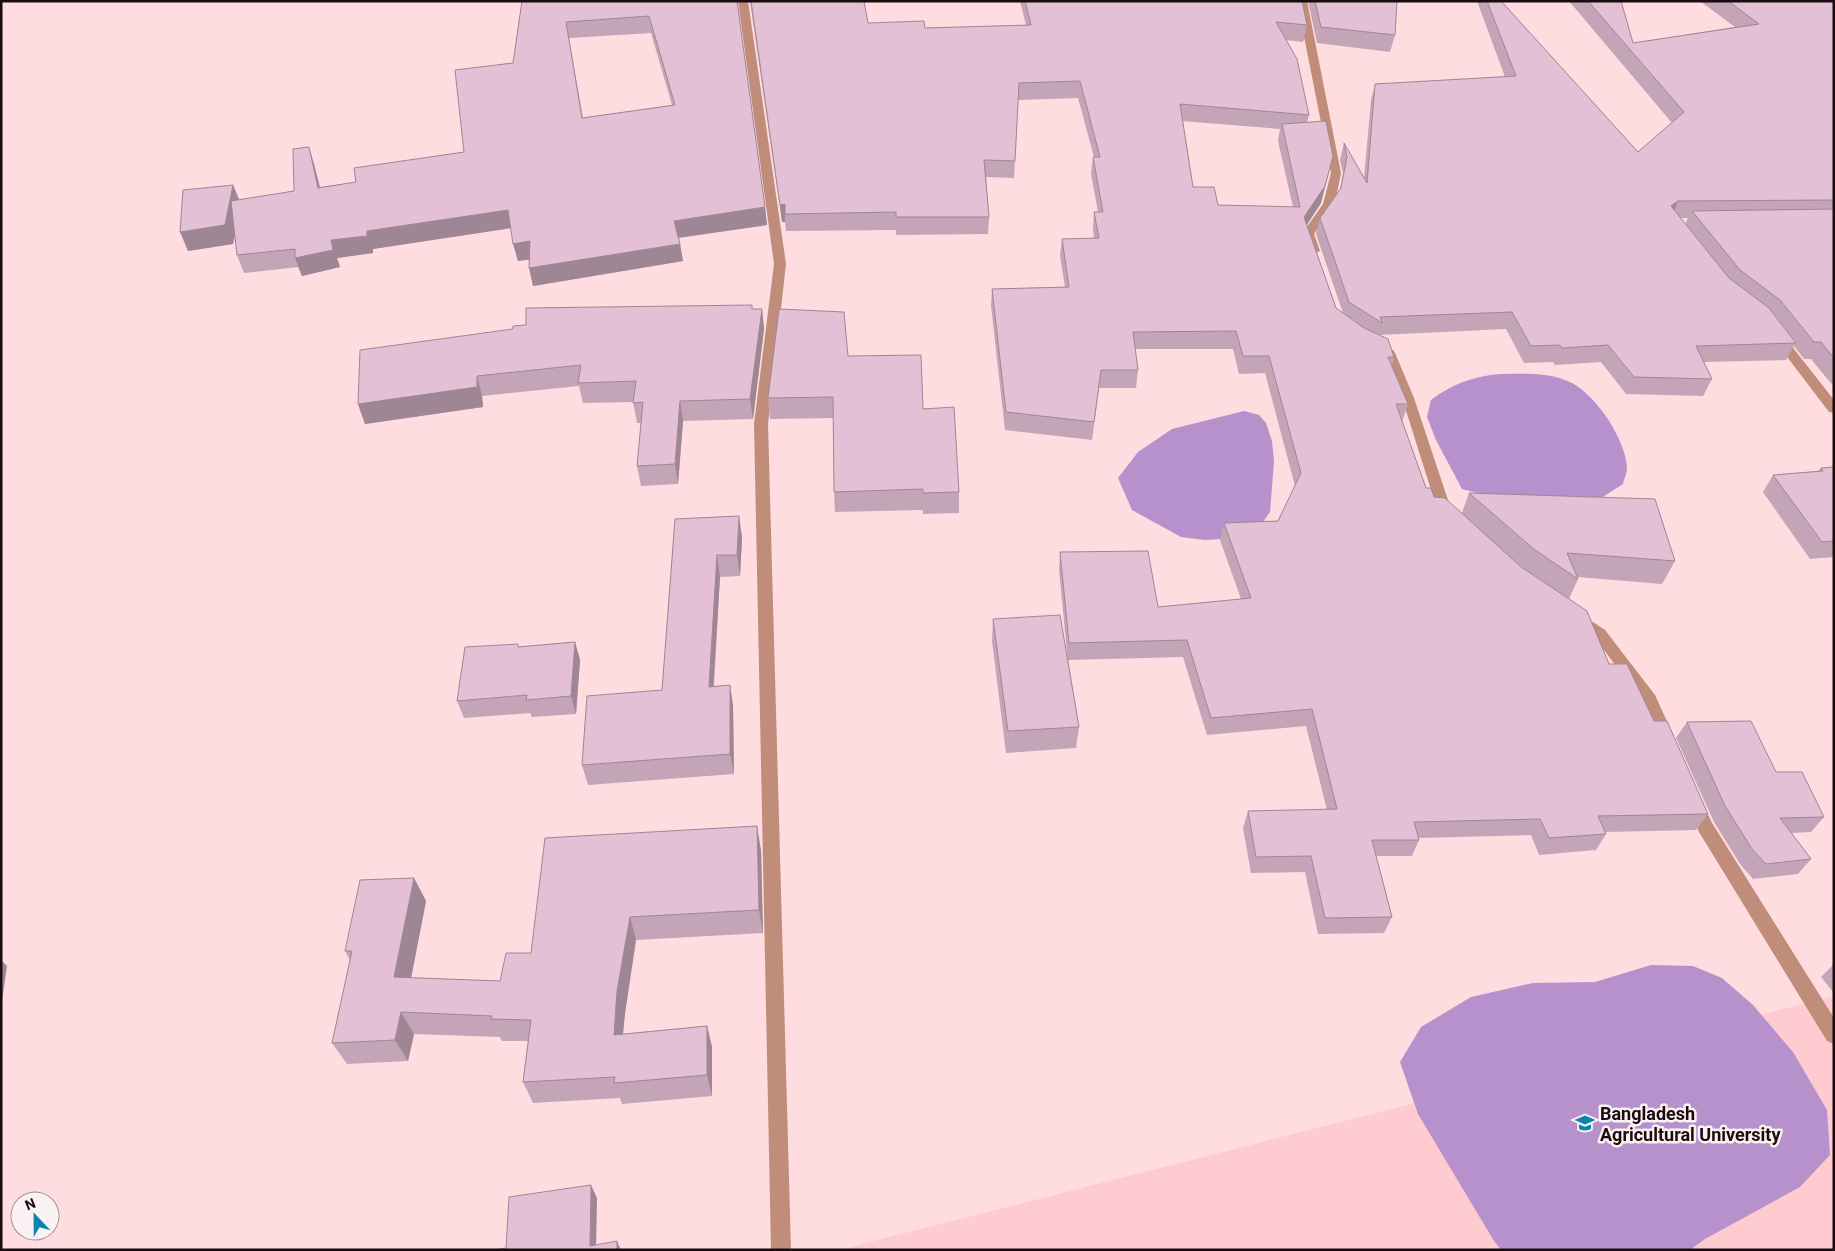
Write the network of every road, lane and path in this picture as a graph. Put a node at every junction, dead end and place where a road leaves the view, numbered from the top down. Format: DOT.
graph roads {
  1 [pos="743,1"];
  2 [pos="1302,1"];
  3 [pos="1317,260"];
  4 [pos="1771,329"];
  5 [pos="1364,341"];
  6 [pos="1834,409"];
  7 [pos="1460,525"];
  8 [pos="1568,612"];
  9 [pos="1672,750"];
  10 [pos="1690,793"];
  11 [pos="1834,1036"];
  12 [pos="781,1250"];
  1 -- 12 [label="street"];
  2 -- 3 [label="street"];
  4 -- 6 [label="street"];
  5 -- 7 [label="street"];
  8 -- 9 [label="street"];
  10 -- 11 [label="street"];
}
